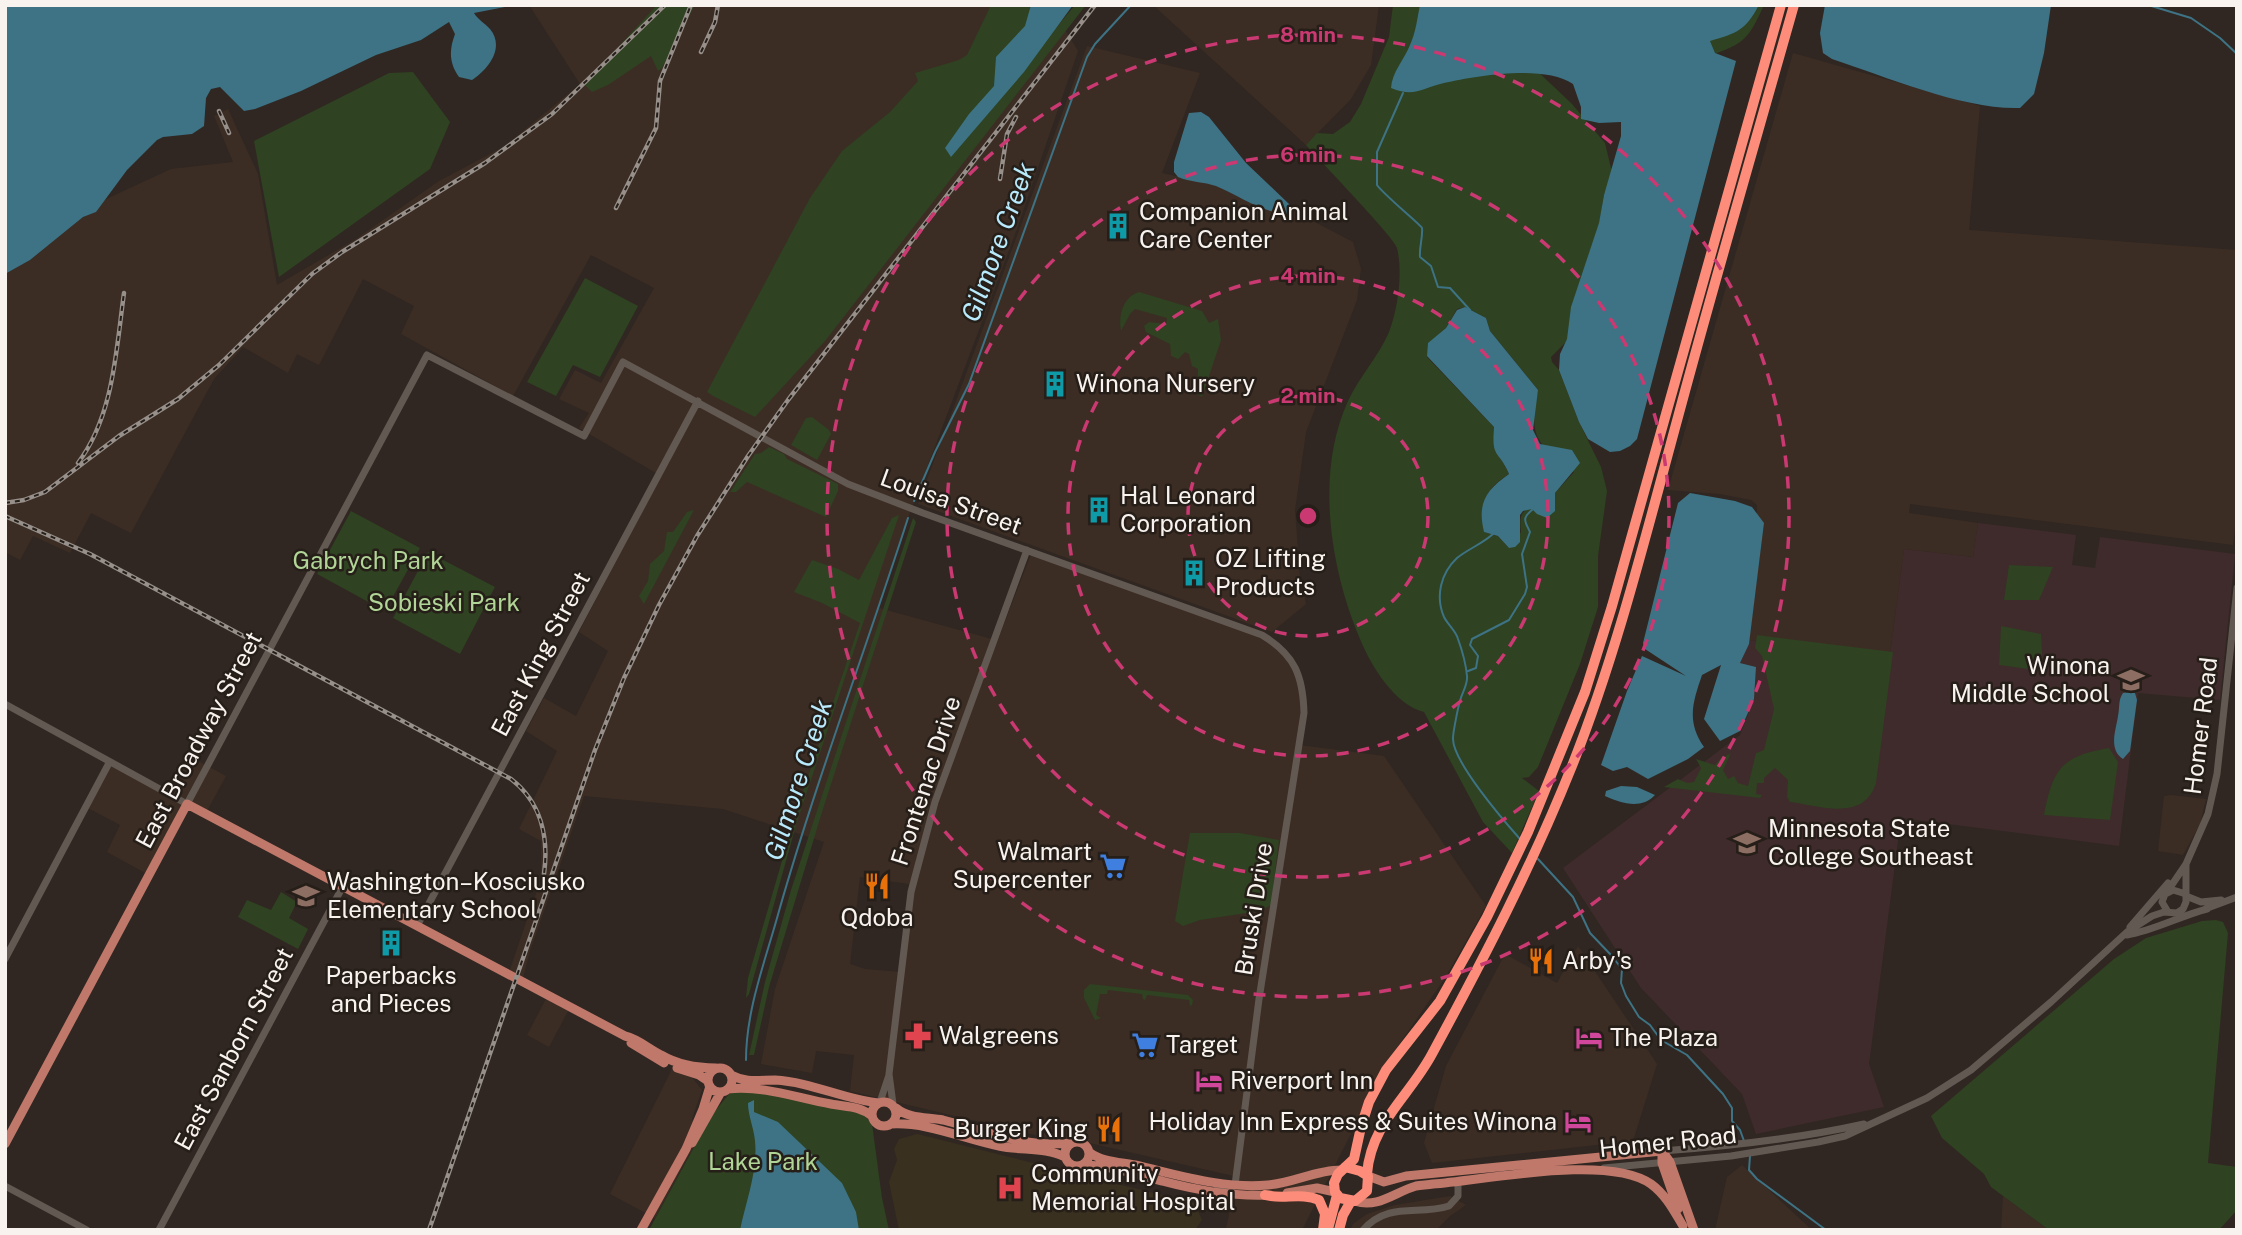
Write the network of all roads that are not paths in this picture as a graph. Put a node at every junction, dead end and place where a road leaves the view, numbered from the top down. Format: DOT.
graph roads {
  1 [pos="1781,5"];
  2 [pos="1794,5"];
  3 [pos="623,362"];
  4 [pos="698,401"];
  5 [pos="1027,550"];
  6 [pos="2237,588"];
  7 [pos="1279,645"];
  8 [pos="5,704"];
  9 [pos="109,763"];
  10 [pos="187,804"];
  11 [pos="2186,864"];
  12 [pos="343,886"];
  13 [pos="2165,895"];
  14 [pos="2186,895"];
  15 [pos="2234,898"];
  16 [pos="2207,909"];
  17 [pos="2168,912"];
  18 [pos="2180,912"];
  19 [pos="2135,922"];
  20 [pos="418,924"];
  21 [pos="2122,937"];
  22 [pos="5,959"];
  23 [pos="625,1036"];
  24 [pos="716,1068"];
  25 [pos="889,1074"];
  26 [pos="732,1075"];
  27 [pos="709,1084"];
  28 [pos="725,1091"];
  29 [pos="879,1102"];
  30 [pos="894,1106"];
  31 [pos="872,1116"];
  32 [pos="1878,1121"];
  33 [pos="891,1124"];
  34 [pos="1071,1143"];
  35 [pos="5,1144"];
  36 [pos="686,1149"];
  37 [pos="1662,1151"];
  38 [pos="1089,1152"];
  39 [pos="1065,1157"];
  40 [pos="1666,1162"];
  41 [pos="1082,1165"];
  42 [pos="1343,1169"];
  43 [pos="1586,1169"];
  44 [pos="1367,1175"];
  45 [pos="1458,1182"];
  46 [pos="1235,1185"];
  47 [pos="5,1186"];
  48 [pos="1186,1187"];
  49 [pos="1336,1193"];
  50 [pos="1265,1195"];
  51 [pos="1353,1201"];
  52 [pos="1684,1228"];
  53 [pos="87,1230"];
  54 [pos="159,1230"];
  55 [pos="641,1230"];
  56 [pos="1325,1230"];
  57 [pos="1339,1230"];
  58 [pos="1363,1230"];
  59 [pos="1694,1230"];
  1 -- 42 [label="highway"];
  2 -- 44 [label="highway"];
  3 -- 4 [label="street, Louisa Street"];
  3 -- 10 [label="street, East Broadway Street"];
  4 -- 5 [label="street, Louisa Street"];
  4 -- 20 [label="street, East King Street"];
  5 -- 7 [label="street, Louisa Street"];
  5 -- 25 [label="street, Frontenac Drive"];
  6 -- 11 [label="street, Homer Road"];
  7 -- 46 [label="street, Bruski Drive"];
  8 -- 9 [label="street"];
  9 -- 10 [label="street"];
  9 -- 22 [label="street"];
  10 -- 12 [label="main road"];
  10 -- 35 [label="main road, East Broadway Street"];
  11 -- 13 [label="street, Homer Road"];
  11 -- 14 [label="street, Homer Road"];
  11 -- 19 [label="street, Homer Road"];
  12 -- 20 [label="main road"];
  12 -- 54 [label="street, East Sanborn Street"];
  13 -- 14 [label="street"];
  13 -- 17 [label="street"];
  13 -- 19 [label="street, Homer Road"];
  14 -- 15 [label="street"];
  14 -- 18 [label="street, Homer Road"];
  15 -- 16 [label="street"];
  16 -- 18 [label="street"];
  16 -- 21 [label="street"];
  17 -- 18 [label="street, Homer Road"];
  17 -- 21 [label="street, Homer Road"];
  19 -- 21 [label="street, Homer Road"];
  20 -- 23 [label="main road"];
  21 -- 32 [label="street, Homer Road"];
  23 -- 24 [label="main road"];
  23 -- 27 [label="main road"];
  24 -- 26 [label="main road"];
  24 -- 27 [label="main road"];
  25 -- 29 [label="street, Frontenac Drive"];
  25 -- 30 [label="street, Frontenac Drive"];
  26 -- 28 [label="main road"];
  26 -- 29 [label="main road"];
  27 -- 28 [label="main road"];
  27 -- 36 [label="main road"];
  28 -- 31 [label="main road"];
  28 -- 36 [label="main road"];
  29 -- 30 [label="main road"];
  29 -- 31 [label="main road"];
  30 -- 33 [label="main road"];
  30 -- 34 [label="main road"];
  31 -- 33 [label="main road"];
  32 -- 37 [label="street, Homer Road"];
  32 -- 40 [label="street, Homer Road"];
  33 -- 39 [label="main road"];
  34 -- 38 [label="main road"];
  34 -- 39 [label="main road"];
  36 -- 55 [label="main road"];
  37 -- 40 [label="main road"];
  37 -- 44 [label="main road, Homer Road"];
  38 -- 41 [label="main road"];
  38 -- 46 [label="main road"];
  39 -- 41 [label="main road"];
  40 -- 43 [label="street, Homer Road"];
  40 -- 52 [label="main road"];
  40 -- 59 [label="main road"];
  41 -- 48 [label="main road"];
  42 -- 44 [label="highway"];
  42 -- 46 [label="main road"];
  42 -- 49 [label="highway"];
  43 -- 45 [label="main road, Homer Road"];
  43 -- 52 [label="main road"];
  44 -- 51 [label="highway"];
  45 -- 51 [label="main road, Homer Road"];
  45 -- 58 [label="street"];
  46 -- 48 [label="street"];
  47 -- 53 [label="street"];
  48 -- 50 [label="main road"];
  49 -- 50 [label="main road"];
  49 -- 51 [label="highway"];
  49 -- 56 [label="highway"];
  50 -- 56 [label="highway"];
  51 -- 57 [label="highway"];
}
